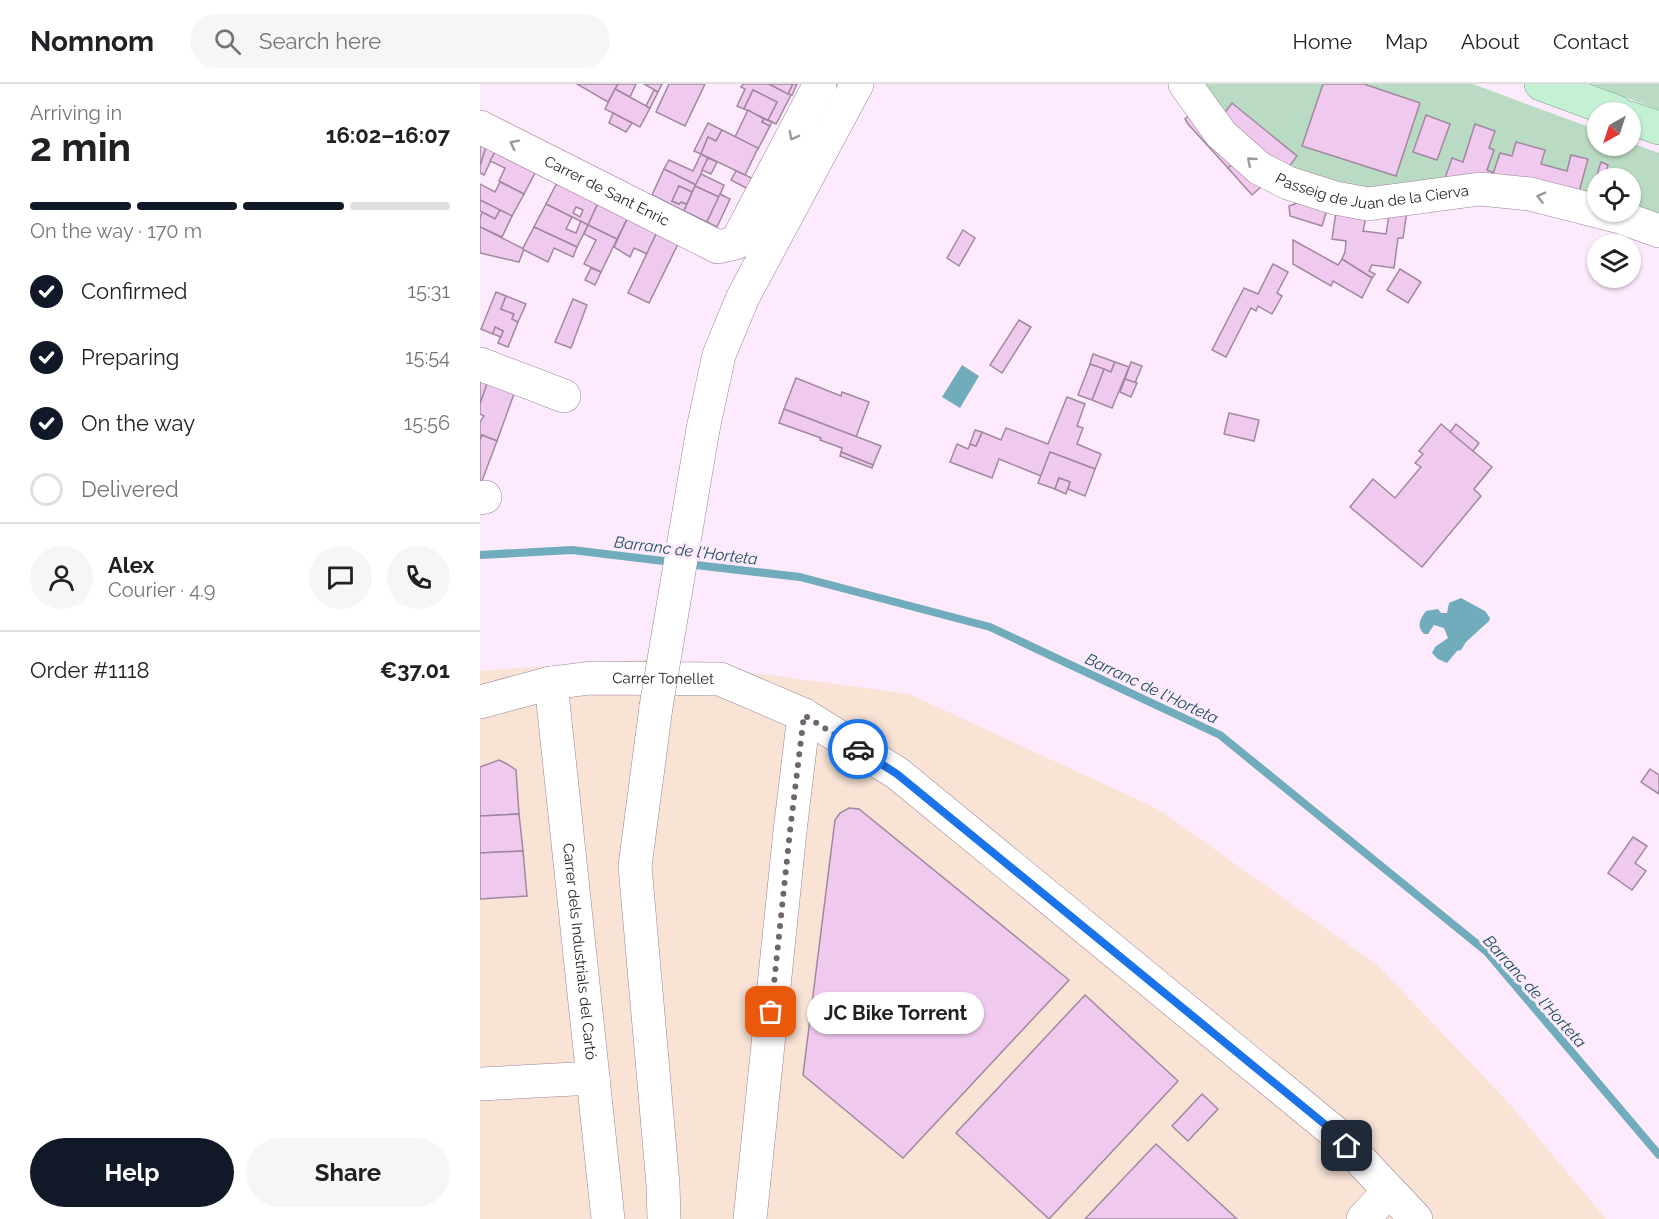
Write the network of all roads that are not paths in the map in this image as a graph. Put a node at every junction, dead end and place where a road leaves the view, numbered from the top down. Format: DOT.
graph roads {
  1 [pos="820,84"];
  2 [pos="857,84"];
  3 [pos="1185,84"];
  4 [pos="1541,84"];
  5 [pos="1590,102"];
  6 [pos="1641,122"];
  7 [pos="480,127"];
  8 [pos="1659,128"];
  9 [pos="1659,231"];
  10 [pos="480,364"];
  11 [pos="564,396"];
  12 [pos="551,683"];
  13 [pos="480,702"];
  14 [pos="804,715"];
  15 [pos="593,1078"];
  16 [pos="480,1084"];
  17 [pos="1389,1191"];
  18 [pos="608,1219"];
  19 [pos="664,1219"];
  20 [pos="750,1219"];
  21 [pos="1363,1219"];
  22 [pos="1416,1219"];
  1 -- 7 [label="street, Carrer de Sant Enric, one-way"];
  2 -- 19 [label="street, bridge"];
  9 -- 3 [label="street, Passeig de Juan de la Cierva, one-way"];
  4 -- 5 [label="main road"];
  6 -- 8 [label="main road"];
  10 -- 11 [label="street"];
  12 -- 13 [label="street, Carrer Tonellet"];
  12 -- 14 [label="street, Carrer Tonellet"];
  12 -- 15 [label="street, Carrer dels Industrials del Cartó"];
  14 -- 17 [label="street, Carrer Tonellet"];
  14 -- 20 [label="street"];
  15 -- 16 [label="street"];
  15 -- 18 [label="street, Carrer dels Industrials del Cartó"];
  17 -- 21 [label="street"];
  17 -- 22 [label="street, Carrer Tonellet"];
}
